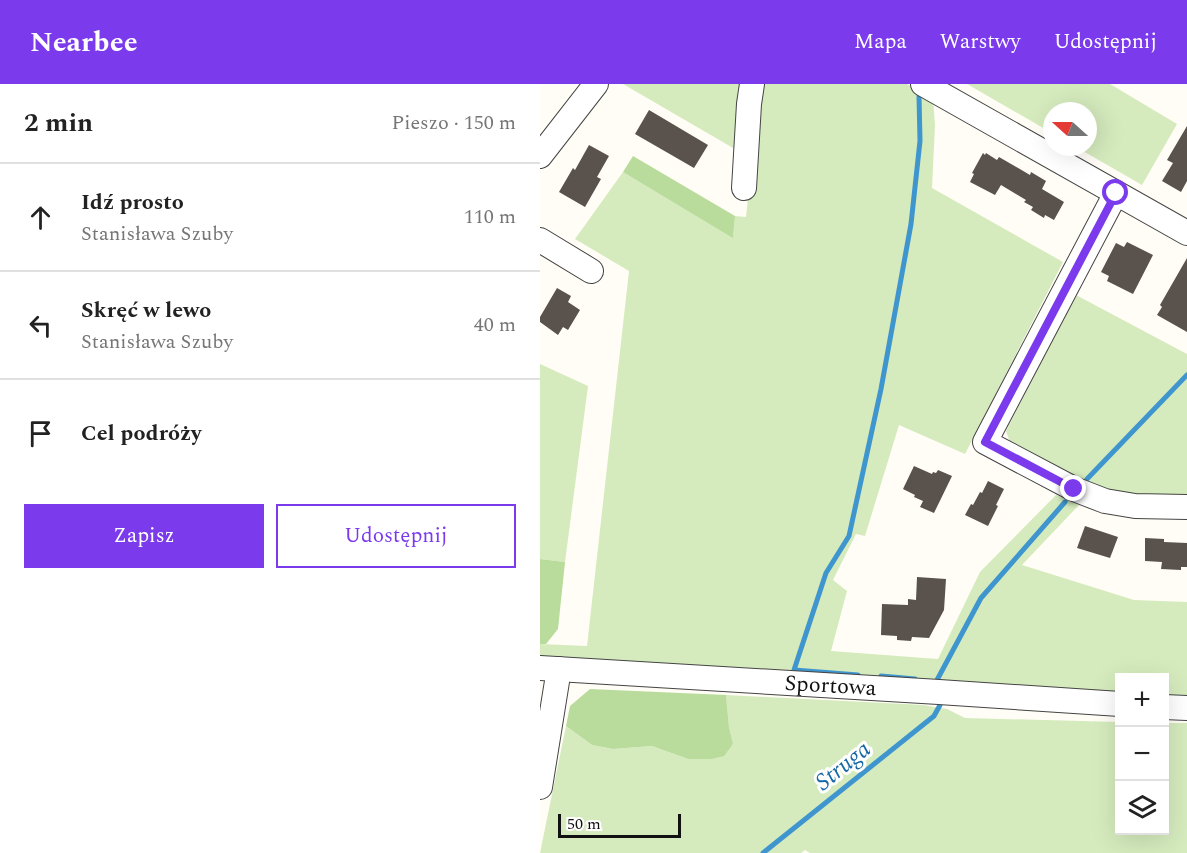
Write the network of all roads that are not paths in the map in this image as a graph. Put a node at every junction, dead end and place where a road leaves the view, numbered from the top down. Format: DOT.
graph roads {
  1 [pos="596,84"];
  2 [pos="752,84"];
  3 [pos="923,84"];
  4 [pos="540,156"];
  5 [pos="744,188"];
  6 [pos="1116,193"];
  7 [pos="1187,232"];
  8 [pos="540,240"];
  9 [pos="591,271"];
  10 [pos="1187,507"];
  11 [pos="549,669"];
  12 [pos="1115,704"];
  13 [pos="1169,707"];
  14 [pos="1187,708"];
  15 [pos="540,787"];
  1 -- 4 [label="street"];
  2 -- 5 [label="street"];
  3 -- 6 [label="street"];
  6 -- 7 [label="street"];
  6 -- 10 [label="street"];
  8 -- 9 [label="street"];
  11 -- 12 [label="street, Sportowa"];
  11 -- 15 [label="street"];
  13 -- 14 [label="street"];
}
